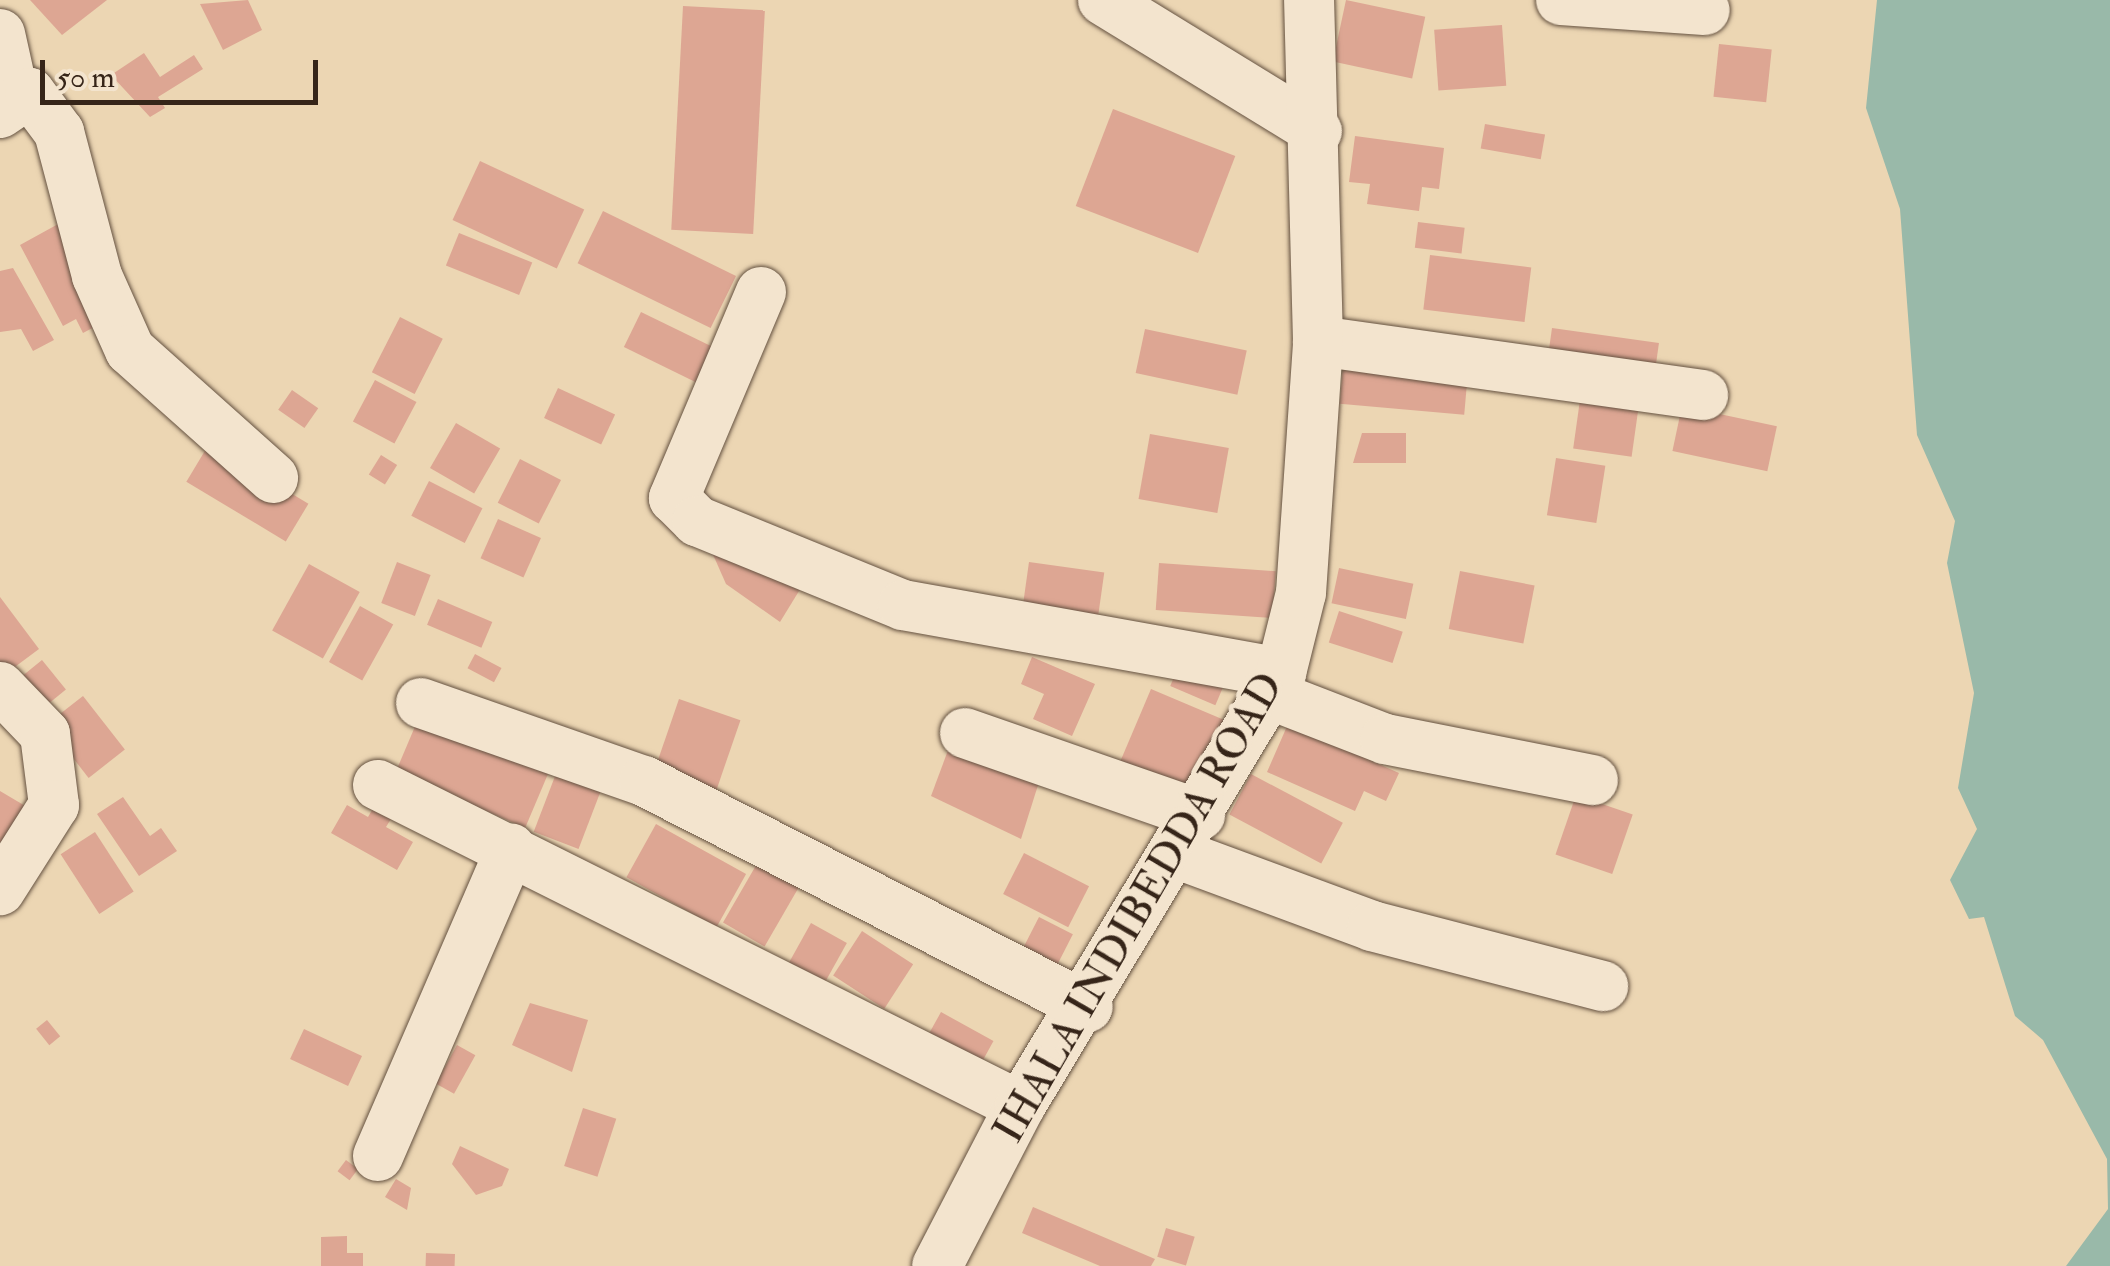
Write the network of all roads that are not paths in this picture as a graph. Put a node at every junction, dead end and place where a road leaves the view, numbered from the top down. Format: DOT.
graph roads {
  1 [pos="1103,0"];
  2 [pos="1309,0"];
  3 [pos="1560,0"];
  4 [pos="1705,10"];
  5 [pos="0,34"];
  6 [pos="7,105"];
  7 [pos="1317,131"];
  8 [pos="761,292"];
  9 [pos="1318,341"];
  10 [pos="1703,395"];
  11 [pos="273,478"];
  12 [pos="1275,684"];
  13 [pos="0,688"];
  14 [pos="421,703"];
  15 [pos="965,733"];
  16 [pos="1593,780"];
  17 [pos="378,785"];
  18 [pos="1188,834"];
  19 [pos="511,848"];
  20 [pos="0,890"];
  21 [pos="1603,986"];
  22 [pos="1088,1006"];
  23 [pos="1020,1106"];
  24 [pos="378,1156"];
  25 [pos="937,1266"];
  1 -- 7 [label="street"];
  2 -- 7 [label="street, IHALA INDIBEDDA ROAD"];
  3 -- 4 [label="street"];
  5 -- 6 [label="street"];
  6 -- 11 [label="street"];
  7 -- 9 [label="street, IHALA INDIBEDDA ROAD"];
  8 -- 12 [label="street"];
  9 -- 10 [label="street"];
  9 -- 12 [label="street, IHALA INDIBEDDA ROAD"];
  12 -- 16 [label="street"];
  12 -- 18 [label="street, IHALA INDIBEDDA ROAD"];
  13 -- 20 [label="street"];
  14 -- 22 [label="street"];
  15 -- 18 [label="street"];
  17 -- 19 [label="street"];
  18 -- 21 [label="street"];
  18 -- 22 [label="street, IHALA INDIBEDDA ROAD"];
  19 -- 23 [label="street"];
  19 -- 24 [label="street"];
  22 -- 23 [label="street, IHALA INDIBEDDA ROAD"];
  23 -- 25 [label="street, IHALA INDIBEDDA ROAD"];
}
